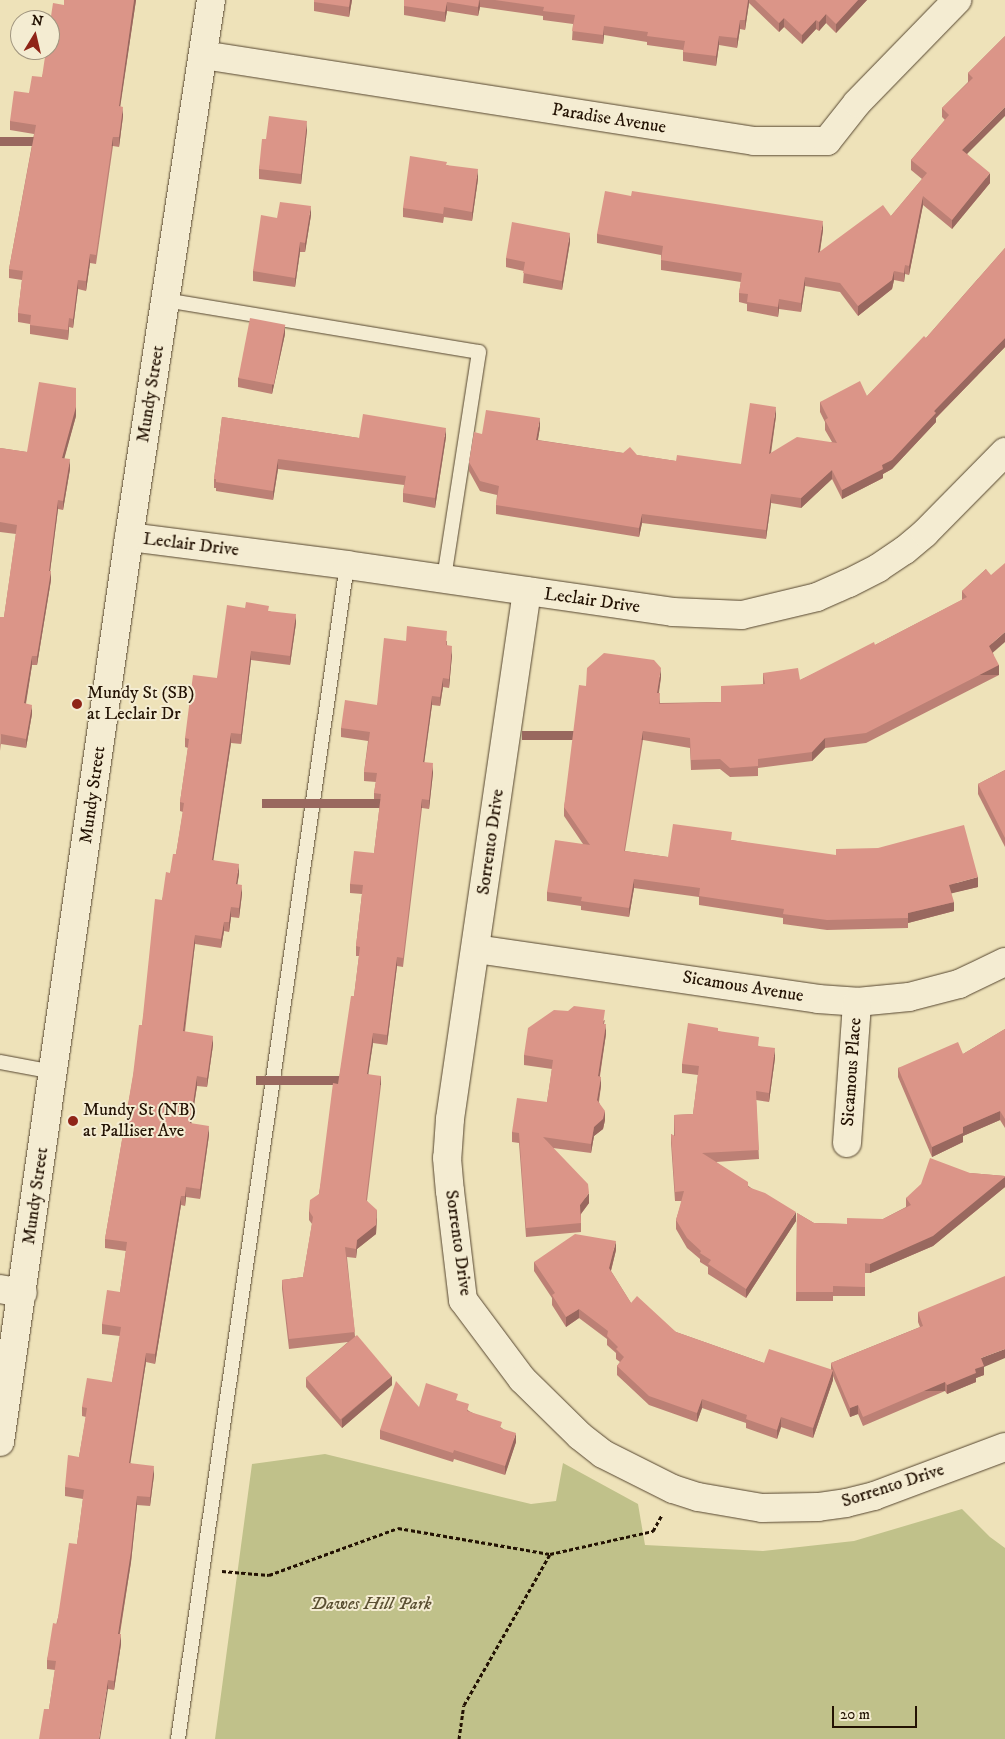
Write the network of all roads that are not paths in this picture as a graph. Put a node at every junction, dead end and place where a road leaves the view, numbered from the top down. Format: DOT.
graph roads {
  1 [pos="211,0"];
  2 [pos="957,0"];
  3 [pos="203,55"];
  4 [pos="165,300"];
  5 [pos="1005,452"];
  6 [pos="129,537"];
  7 [pos="347,565"];
  8 [pos="444,578"];
  9 [pos="527,591"];
  10 [pos="476,949"];
  11 [pos="1005,962"];
  12 [pos="857,1002"];
  13 [pos="0,1062"];
  14 [pos="54,1072"];
  15 [pos="847,1143"];
  16 [pos="11,1291"];
  17 [pos="0,1442"];
  18 [pos="1005,1447"];
  19 [pos="178,1739"];
  1 -- 3 [label="street, Mundy Street"];
  2 -- 3 [label="street, Paradise Avenue"];
  3 -- 4 [label="street, Mundy Street"];
  4 -- 6 [label="street, Mundy Street"];
  4 -- 8 [label="lane"];
  5 -- 9 [label="street, Leclair Drive"];
  6 -- 7 [label="street, Leclair Drive"];
  6 -- 14 [label="street, Mundy Street"];
  7 -- 8 [label="street, Leclair Drive"];
  7 -- 19 [label="lane"];
  8 -- 9 [label="street, Leclair Drive"];
  9 -- 10 [label="street, Sorrento Drive"];
  10 -- 12 [label="street, Sicamous Avenue"];
  10 -- 18 [label="street, Sorrento Drive"];
  11 -- 12 [label="street, Sicamous Avenue"];
  12 -- 15 [label="street, Sicamous Place"];
  13 -- 14 [label="lane"];
  14 -- 16 [label="street, Mundy Street"];
  16 -- 17 [label="street, Mundy Street"];
}
